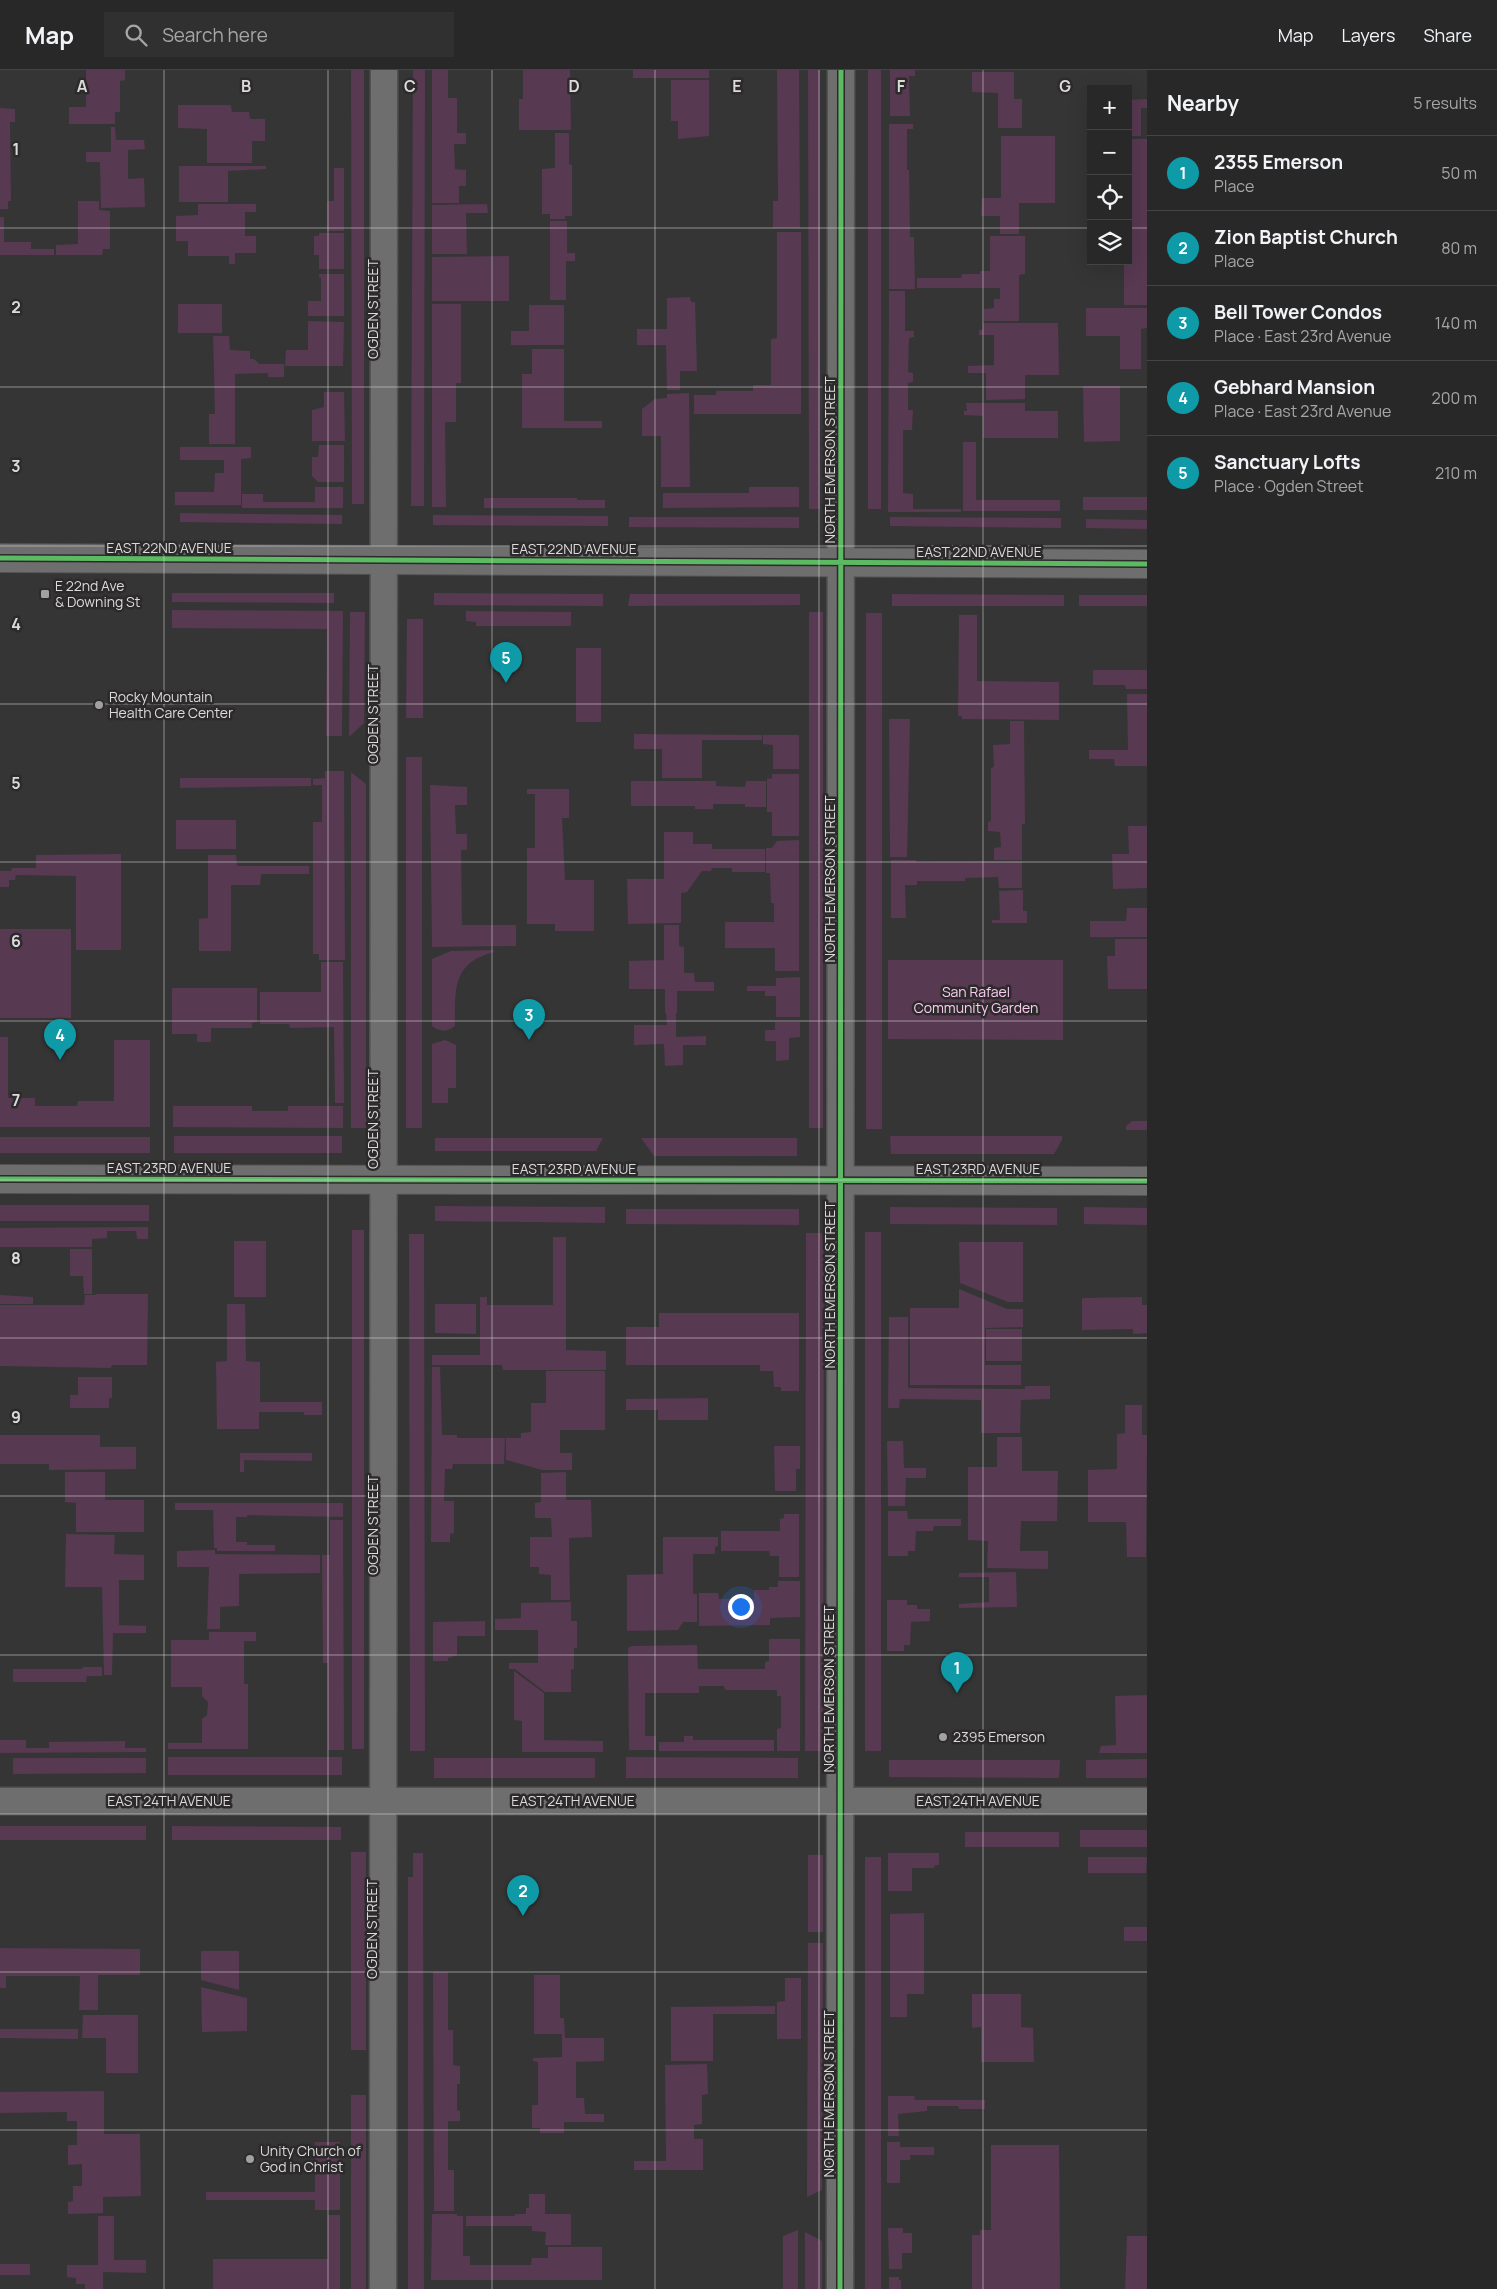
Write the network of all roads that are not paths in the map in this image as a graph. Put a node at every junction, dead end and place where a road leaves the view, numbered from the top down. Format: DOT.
graph roads {
  1 [pos="384,70"];
  2 [pos="842,70"];
  3 [pos="0,558"];
  4 [pos="384,560"];
  5 [pos="841,562"];
  6 [pos="1147,564"];
  7 [pos="0,1179"];
  8 [pos="384,1180"];
  9 [pos="841,1181"];
  10 [pos="1147,1181"];
  11 [pos="0,1801"];
  12 [pos="384,1801"];
  13 [pos="840,1801"];
  14 [pos="1147,1801"];
  15 [pos="384,2289"];
  16 [pos="840,2289"];
  1 -- 4 [label="street, OGDEN STREET"];
  2 -- 5 [label="street, NORTH EMERSON STREET"];
  3 -- 4 [label="street, EAST 22ND AVENUE"];
  4 -- 5 [label="street, EAST 22ND AVENUE"];
  4 -- 8 [label="street, OGDEN STREET"];
  5 -- 6 [label="street, EAST 22ND AVENUE"];
  5 -- 9 [label="street, NORTH EMERSON STREET"];
  7 -- 8 [label="street, EAST 23RD AVENUE"];
  8 -- 9 [label="street, EAST 23RD AVENUE"];
  8 -- 12 [label="street, OGDEN STREET"];
  9 -- 10 [label="street, EAST 23RD AVENUE"];
  9 -- 13 [label="street, NORTH EMERSON STREET"];
  11 -- 12 [label="street, EAST 24TH AVENUE"];
  12 -- 13 [label="street, EAST 24TH AVENUE"];
  12 -- 15 [label="street, OGDEN STREET"];
  13 -- 14 [label="street, EAST 24TH AVENUE"];
  13 -- 16 [label="street, NORTH EMERSON STREET"];
}
